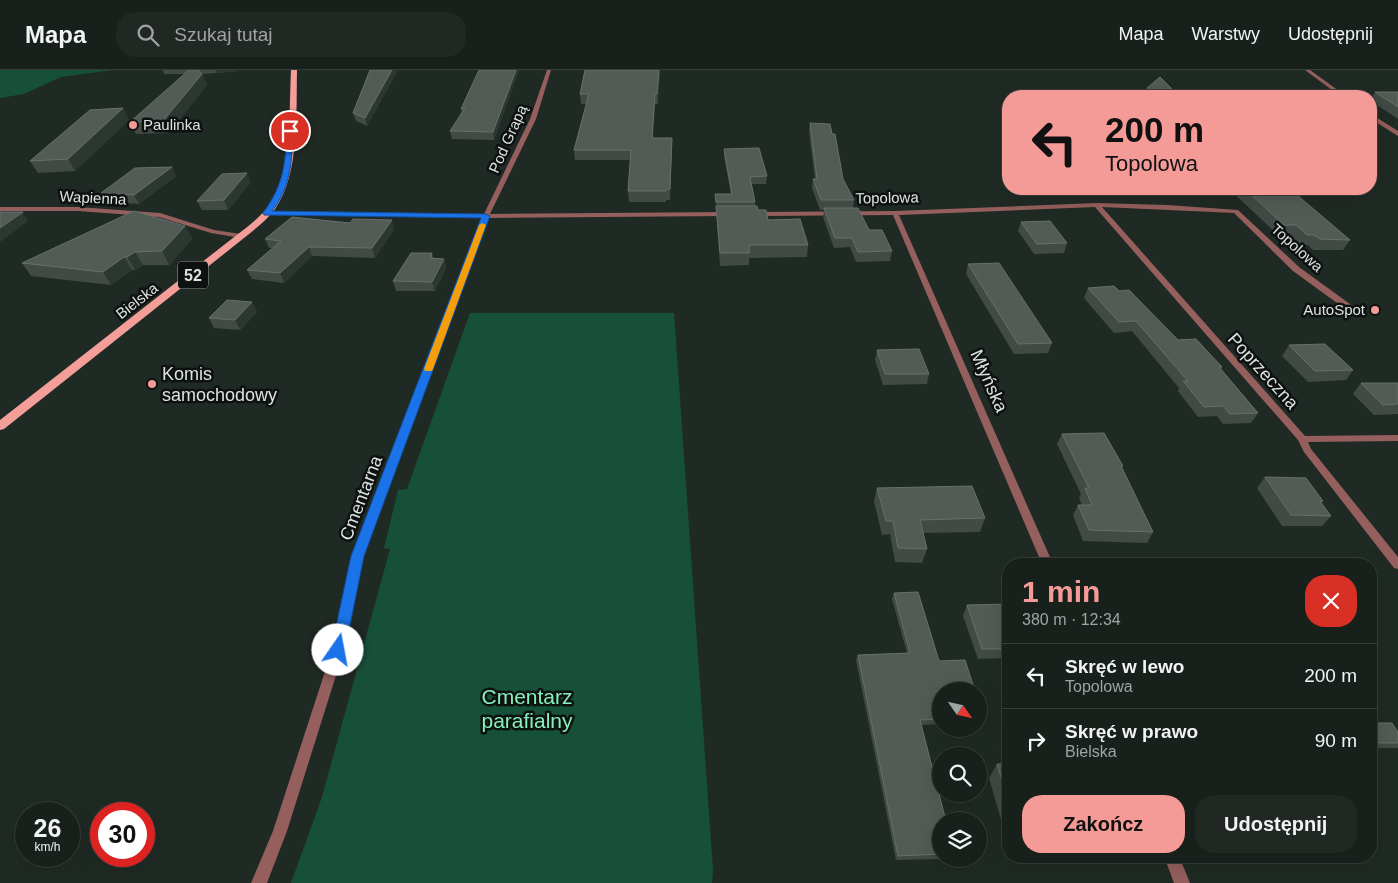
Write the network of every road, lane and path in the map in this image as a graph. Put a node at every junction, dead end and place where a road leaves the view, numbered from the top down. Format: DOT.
graph roads {
  1 [pos="294,70"];
  2 [pos="549,70"];
  3 [pos="1308,70"];
  4 [pos="1335,90"];
  5 [pos="1377,120"];
  6 [pos="1398,134"];
  7 [pos="1097,205"];
  8 [pos="0,208"];
  9 [pos="266,213"];
  10 [pos="895,213"];
  11 [pos="735,214"];
  12 [pos="745,214"];
  13 [pos="486,216"];
  14 [pos="241,236"];
  15 [pos="1351,309"];
  16 [pos="0,426"];
  17 [pos="1398,438"];
  18 [pos="1302,439"];
  19 [pos="1045,558"];
  20 [pos="1398,564"];
  21 [pos="1174,863"];
  22 [pos="259,883"];
  23 [pos="1182,883"];
  1 -- 9 [label="main road, Bielska / 52"];
  2 -- 13 [label="street, Pod Grapą"];
  3 -- 4 [label="street"];
  5 -- 6 [label="street"];
  7 -- 10 [label="street, Topolowa"];
  7 -- 15 [label="street, Topolowa"];
  7 -- 18 [label="street, Poprzeczna"];
  8 -- 14 [label="street, Wapienna"];
  9 -- 13 [label="street"];
  9 -- 14 [label="main road, Bielska / 52"];
  10 -- 12 [label="street, Topolowa"];
  10 -- 19 [label="street, Młyńska"];
  11 -- 13 [label="street"];
  13 -- 22 [label="street, Cmentarna"];
  14 -- 16 [label="main road, Bielska / 52"];
  17 -- 18 [label="street"];
  18 -- 20 [label="street, Poprzeczna"];
  21 -- 23 [label="street"];
}
